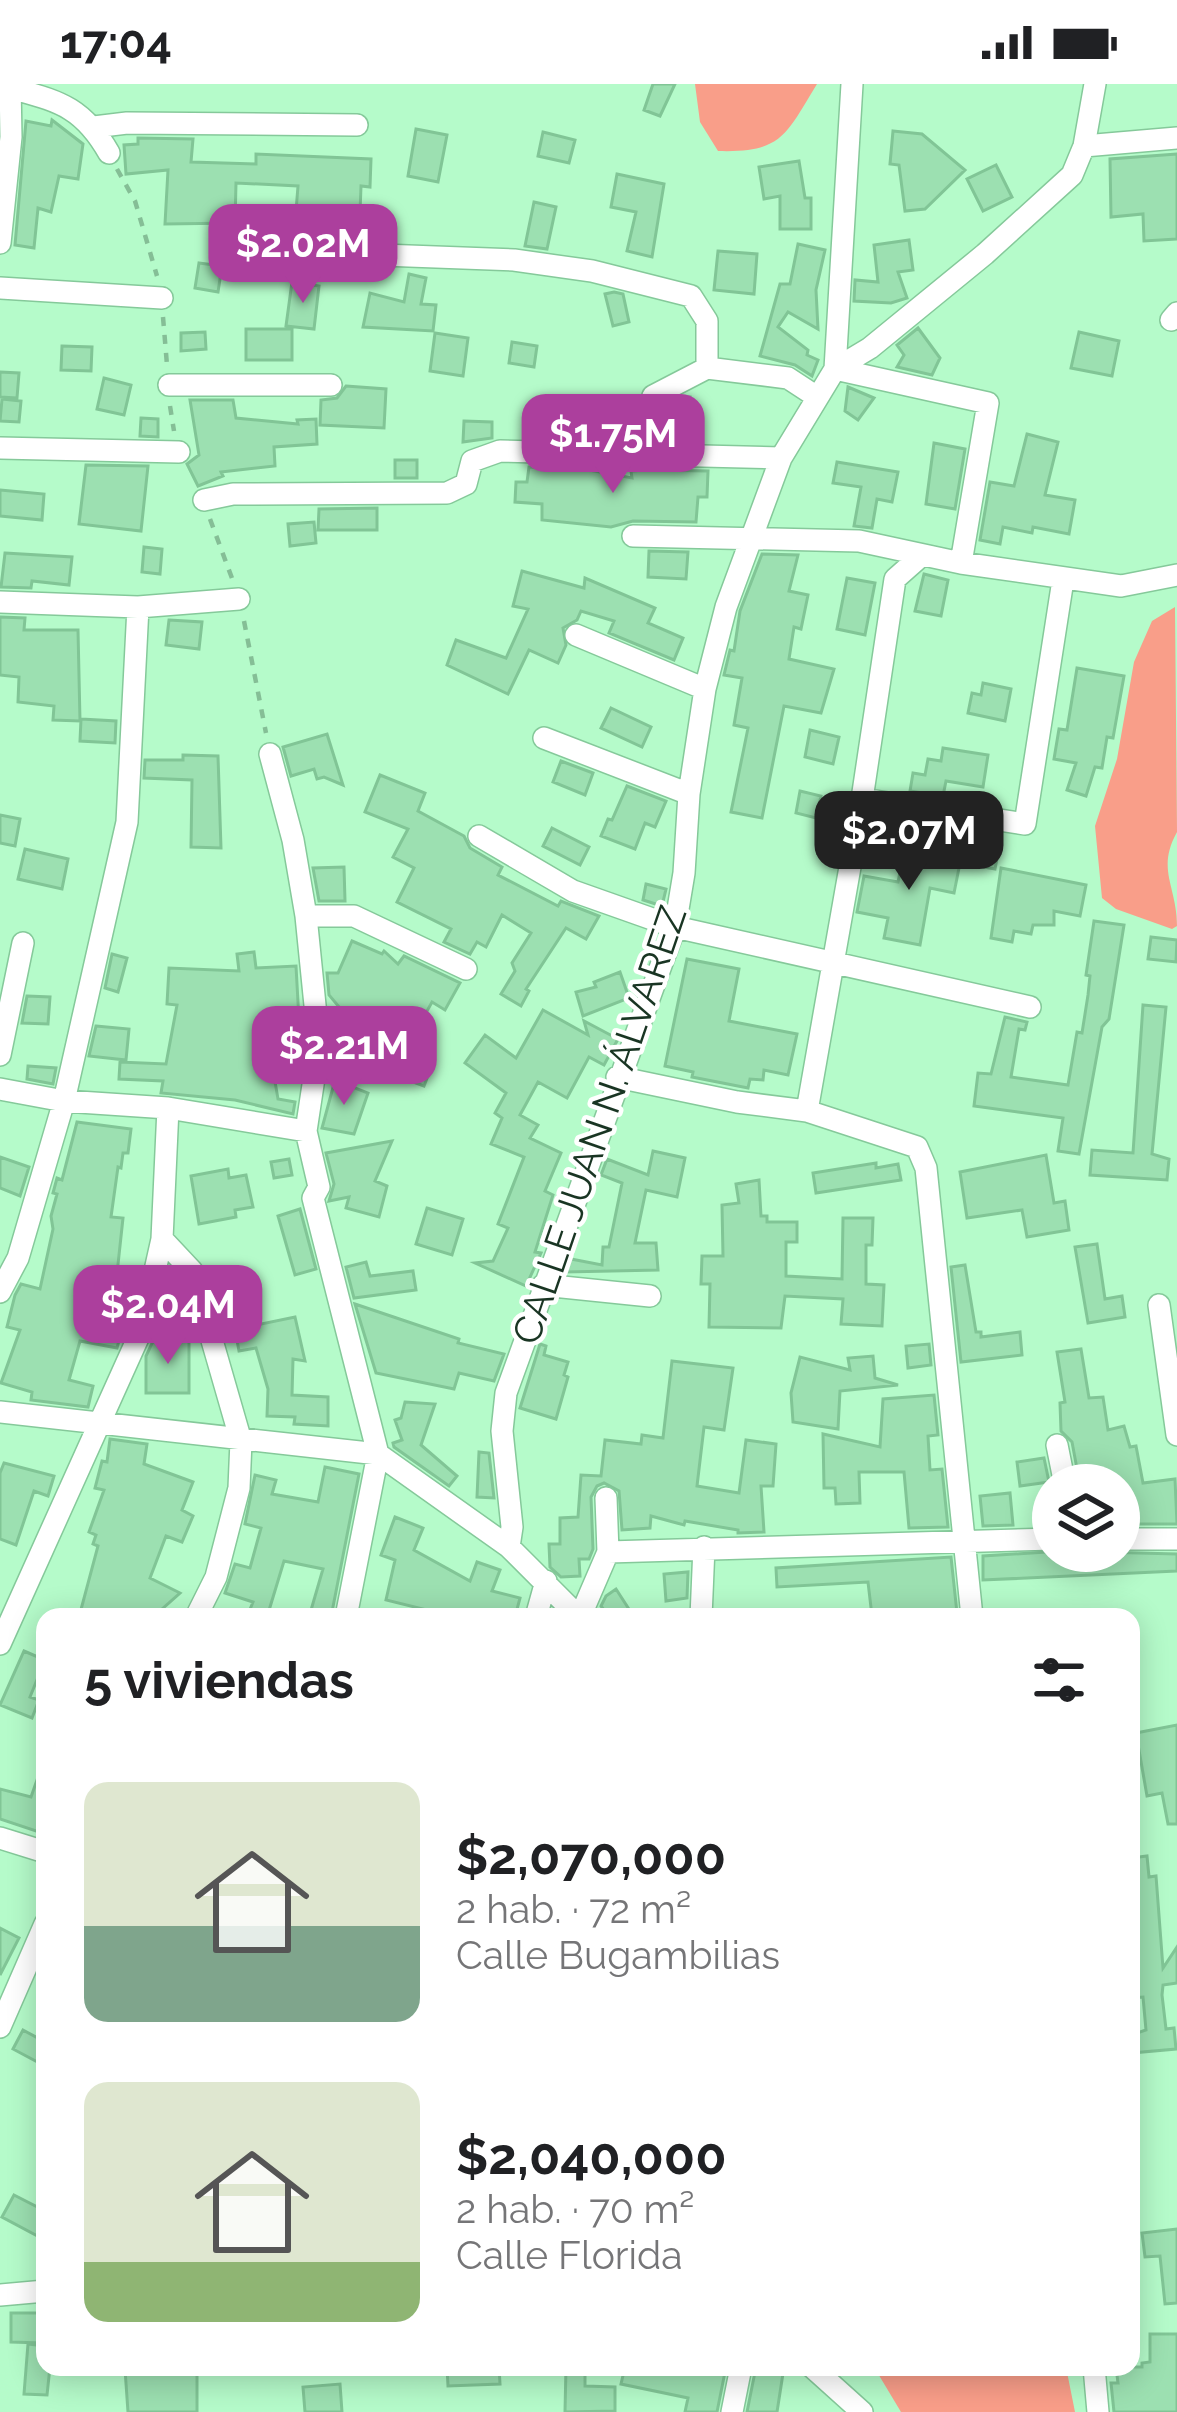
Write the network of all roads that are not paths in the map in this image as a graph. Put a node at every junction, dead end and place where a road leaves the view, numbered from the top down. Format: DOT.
graph roads {
  1 [pos="852,84"];
  2 [pos="1095,84"];
  3 [pos="6,86"];
  4 [pos="357,124"];
  5 [pos="94,127"];
  6 [pos="6,137"];
  7 [pos="1177,138"];
  8 [pos="1084,146"];
  9 [pos="109,153"];
  10 [pos="0,243"];
  11 [pos="355,254"];
  12 [pos="0,288"];
  13 [pos="162,298"];
  14 [pos="707,368"];
  15 [pos="835,369"];
  16 [pos="169,385"];
  17 [pos="331,385"];
  18 [pos="653,396"];
  19 [pos="817,397"];
  20 [pos="0,448"];
  21 [pos="179,452"];
  22 [pos="781,458"];
  23 [pos="204,500"];
  24 [pos="633,536"];
  25 [pos="750,538"];
  26 [pos="859,541"];
  27 [pos="921,556"];
  28 [pos="961,563"];
  29 [pos="1177,574"];
  30 [pos="895,579"];
  31 [pos="1063,580"];
  32 [pos="239,599"];
  33 [pos="0,602"];
  34 [pos="138,607"];
  35 [pos="576,635"];
  36 [pos="705,688"];
  37 [pos="544,738"];
  38 [pos="270,754"];
  39 [pos="689,794"];
  40 [pos="862,799"];
  41 [pos="479,836"];
  42 [pos="306,916"];
  43 [pos="674,926"];
  44 [pos="23,944"];
  45 [pos="831,961"];
  46 [pos="466,970"];
  47 [pos="1030,1007"];
  48 [pos="0,1055"];
  49 [pos="617,1077"];
  50 [pos="0,1089"];
  51 [pos="64,1101"];
  52 [pos="168,1108"];
  53 [pos="807,1111"];
  54 [pos="306,1132"];
  55 [pos="162,1239"];
  56 [pos="542,1285"];
  57 [pos="0,1292"];
  58 [pos="650,1296"];
  59 [pos="1159,1305"];
  60 [pos="0,1412"];
  61 [pos="102,1422"];
  62 [pos="1177,1435"];
  63 [pos="241,1441"];
  64 [pos="1057,1445"];
  65 [pos="378,1454"];
  66 [pos="1061,1464"];
  67 [pos="606,1498"];
  68 [pos="1140,1538"];
  69 [pos="1177,1539"];
  70 [pos="1032,1541"];
  71 [pos="963,1543"];
  72 [pos="509,1547"];
  73 [pos="704,1547"];
  74 [pos="608,1552"];
  75 [pos="546,1581"];
  76 [pos="200,1608"];
  77 [pos="348,1608"];
  78 [pos="538,1608"];
  79 [pos="572,1608"];
  80 [pos="584,1608"];
  81 [pos="701,1608"];
  82 [pos="971,1608"];
  83 [pos="0,1644"];
  84 [pos="0,1838"];
  85 [pos="36,1849"];
  86 [pos="36,1945"];
  87 [pos="0,2027"];
  88 [pos="36,2292"];
  89 [pos="0,2295"];
  90 [pos="739,2376"];
  91 [pos="823,2376"];
  92 [pos="1095,2376"];
  93 [pos="732,2412"];
  94 [pos="862,2412"];
  95 [pos="1099,2412"];
  1 -- 15 [label="street"];
  2 -- 8 [label="street"];
  3 -- 5 [label="street"];
  3 -- 6 [label="street"];
  4 -- 5 [label="street"];
  5 -- 9 [label="street"];
  6 -- 10 [label="street"];
  7 -- 8 [label="street"];
  8 -- 15 [label="street"];
  11 -- 14 [label="street"];
  12 -- 13 [label="street"];
  14 -- 18 [label="street"];
  14 -- 19 [label="street"];
  15 -- 19 [label="street, CALLE JUAN N. ÁLVAREZ"];
  15 -- 28 [label="street"];
  16 -- 17 [label="street"];
  19 -- 22 [label="street, CALLE JUAN N. ÁLVAREZ"];
  20 -- 21 [label="street"];
  22 -- 23 [label="street"];
  22 -- 25 [label="street, CALLE JUAN N. ÁLVAREZ"];
  24 -- 25 [label="street"];
  25 -- 26 [label="street"];
  25 -- 36 [label="street, CALLE JUAN N. ÁLVAREZ"];
  26 -- 27 [label="street"];
  26 -- 30 [label="street"];
  27 -- 28 [label="street"];
  27 -- 30 [label="street"];
  28 -- 31 [label="street"];
  29 -- 31 [label="street"];
  30 -- 40 [label="street"];
  31 -- 40 [label="street"];
  32 -- 34 [label="street"];
  33 -- 34 [label="street"];
  34 -- 51 [label="street"];
  35 -- 36 [label="street"];
  36 -- 39 [label="street, CALLE JUAN N. ÁLVAREZ"];
  37 -- 39 [label="street"];
  38 -- 42 [label="street"];
  39 -- 43 [label="street, CALLE JUAN N. ÁLVAREZ"];
  40 -- 45 [label="street"];
  41 -- 43 [label="street"];
  42 -- 46 [label="street"];
  42 -- 54 [label="street"];
  43 -- 45 [label="street"];
  43 -- 49 [label="street, CALLE JUAN N. ÁLVAREZ"];
  44 -- 48 [label="street"];
  45 -- 47 [label="street"];
  45 -- 53 [label="street"];
  49 -- 53 [label="street"];
  49 -- 56 [label="street, CALLE JUAN N. ÁLVAREZ"];
  50 -- 51 [label="street"];
  51 -- 52 [label="street"];
  51 -- 57 [label="street"];
  52 -- 54 [label="street"];
  52 -- 55 [label="street"];
  53 -- 71 [label="street"];
  54 -- 65 [label="street"];
  55 -- 61 [label="street"];
  55 -- 63 [label="street"];
  56 -- 58 [label="street"];
  56 -- 72 [label="street, CALLE JUAN N. ÁLVAREZ"];
  59 -- 62 [label="street"];
  60 -- 61 [label="street"];
  61 -- 63 [label="street"];
  61 -- 83 [label="street"];
  63 -- 65 [label="street"];
  63 -- 76 [label="street"];
  64 -- 66 [label="street"];
  65 -- 72 [label="street"];
  65 -- 77 [label="street"];
  67 -- 74 [label="street"];
  68 -- 69 [label="street"];
  70 -- 71 [label="street"];
  71 -- 73 [label="street"];
  71 -- 82 [label="street"];
  72 -- 75 [label="street"];
  73 -- 74 [label="street"];
  73 -- 81 [label="street"];
  74 -- 80 [label="street"];
  75 -- 78 [label="street"];
  75 -- 79 [label="street"];
  84 -- 85 [label="street"];
  86 -- 87 [label="street"];
  88 -- 89 [label="street"];
  90 -- 93 [label="street"];
  91 -- 94 [label="street"];
  92 -- 95 [label="street"];
}
